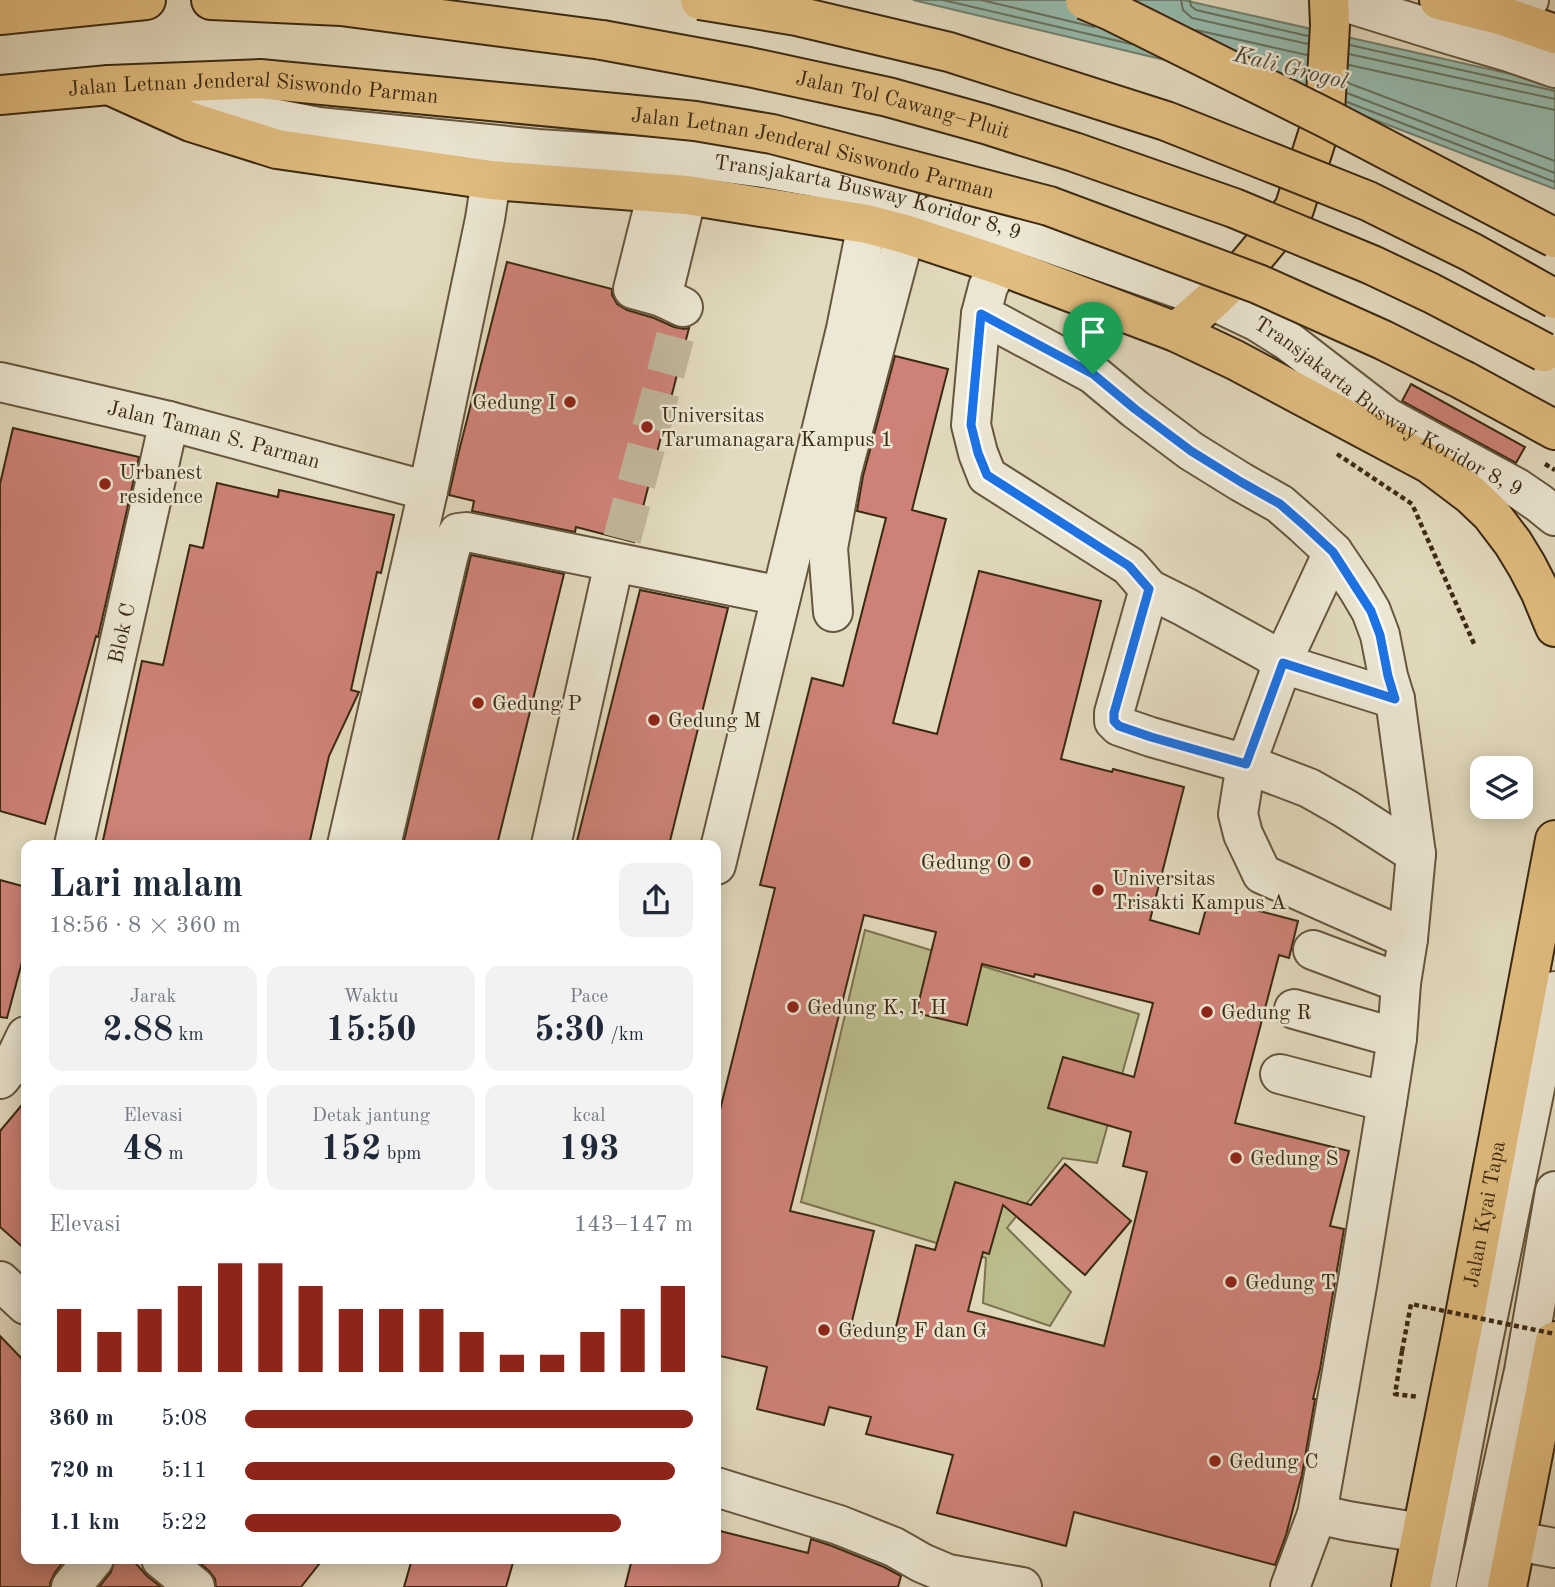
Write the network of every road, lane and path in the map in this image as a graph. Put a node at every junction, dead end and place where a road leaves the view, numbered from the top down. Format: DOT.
graph roads {
  1 [pos="146,0"];
  2 [pos="211,0"];
  3 [pos="700,0"];
  4 [pos="1085,0"];
  5 [pos="1439,0"];
  6 [pos="1332,8"];
  7 [pos="1515,8"];
  8 [pos="0,15"];
  9 [pos="1550,54"];
  10 [pos="109,85"];
  11 [pos="0,95"];
  12 [pos="491,180"];
  13 [pos="672,194"];
  14 [pos="867,224"];
  15 [pos="905,234"];
  16 [pos="1555,239"];
  17 [pos="999,265"];
  18 [pos="1555,299"];
  19 [pos="1212,300"];
  20 [pos="673,302"];
  21 [pos="981,314"];
  22 [pos="1175,331"];
  23 [pos="1555,358"];
  24 [pos="0,382"];
  25 [pos="169,421"];
  26 [pos="1555,430"];
  27 [pos="1336,453"];
  28 [pos="1430,464"];
  29 [pos="1483,469"];
  30 [pos="428,491"];
  31 [pos="1555,516"];
  32 [pos="1333,552"];
  33 [pos="618,555"];
  34 [pos="1149,589"];
  35 [pos="781,596"];
  36 [pos="833,612"];
  37 [pos="1555,627"];
  38 [pos="1475,646"];
  39 [pos="1283,663"];
  40 [pos="1395,699"];
  41 [pos="1246,764"];
  42 [pos="75,840"];
  43 [pos="348,840"];
  44 [pos="382,840"];
  45 [pos="552,840"];
  46 [pos="1555,840"];
  47 [pos="721,844"];
  48 [pos="1416,854"];
  49 [pos="1408,939"];
  50 [pos="1313,950"];
  51 [pos="1401,984"];
  52 [pos="1555,991"];
  53 [pos="1294,1009"];
  54 [pos="1397,1038"];
  55 [pos="21,1046"];
  56 [pos="1280,1074"];
  57 [pos="0,1079"];
  58 [pos="1388,1102"];
  59 [pos="1555,1191"];
  60 [pos="0,1280"];
  61 [pos="21,1300"];
  62 [pos="1555,1334"];
  63 [pos="1555,1341"];
  64 [pos="1395,1394"];
  65 [pos="721,1489"];
  66 [pos="1317,1514"];
  67 [pos="1421,1533"];
  68 [pos="1516,1541"];
  69 [pos="1555,1548"];
  70 [pos="90,1564"];
  71 [pos="71,1587"];
  72 [pos="1022,1587"];
  73 [pos="1290,1587"];
  74 [pos="1411,1587"];
  75 [pos="1436,1587"];
  76 [pos="1476,1587"];
  77 [pos="1507,1587"];
  1 -- 8 [label="main road"];
  2 -- 23 [label="main road, Jalan Tol Cawang–Pluit, bridge"];
  3 -- 18 [label="main road, bridge"];
  4 -- 16 [label="main road, bridge"];
  5 -- 7 [label="main road"];
  6 -- 9 [label="street"];
  6 -- 19 [label="main road"];
  7 -- 9 [label="main road"];
  10 -- 11 [label="main road, Jalan Letnan Jenderal Siswondo Parman"];
  10 -- 12 [label="main road"];
  10 -- 19 [label="street, Transjakarta Busway Koridor 8, 9"];
  10 -- 26 [label="main road, Jalan Letnan Jenderal Siswondo Parman, bridge"];
  12 -- 13 [label="main road"];
  12 -- 30 [label="street"];
  13 -- 14 [label="main road"];
  13 -- 20 [label="street"];
  14 -- 15 [label="main road"];
  14 -- 35 [label="street"];
  15 -- 17 [label="main road"];
  15 -- 36 [label="street"];
  17 -- 21 [label="street"];
  17 -- 22 [label="main road"];
  19 -- 22 [label="main road"];
  19 -- 29 [label="street, Transjakarta Busway Koridor 8, 9"];
  21 -- 32 [label="street"];
  21 -- 34 [label="street"];
  22 -- 28 [label="main road"];
  24 -- 25 [label="street, Jalan Taman S. Parman"];
  25 -- 30 [label="street, Jalan Taman S. Parman"];
  25 -- 42 [label="street, Blok C"];
  27 -- 38 [label="path"];
  28 -- 29 [label="street"];
  28 -- 37 [label="main road"];
  29 -- 31 [label="street, Transjakarta Busway Koridor 8, 9"];
  30 -- 43 [label="street"];
  32 -- 39 [label="street"];
  32 -- 40 [label="street"];
  33 -- 35 [label="street"];
  33 -- 44 [label="street"];
  33 -- 45 [label="street"];
  34 -- 39 [label="street"];
  34 -- 41 [label="street"];
  35 -- 47 [label="street"];
  39 -- 40 [label="street"];
  39 -- 41 [label="street"];
  40 -- 48 [label="street"];
  41 -- 48 [label="street"];
  41 -- 49 [label="street"];
  46 -- 67 [label="main road, Jalan Kyai Tapa"];
  48 -- 49 [label="street"];
  49 -- 51 [label="street"];
  50 -- 51 [label="street"];
  51 -- 54 [label="street"];
  52 -- 75 [label="street"];
  53 -- 54 [label="street"];
  54 -- 58 [label="street"];
  55 -- 57 [label="street"];
  56 -- 58 [label="street"];
  58 -- 66 [label="street"];
  59 -- 76 [label="street"];
  60 -- 61 [label="street"];
  62 -- 64 [label="path, bridge"];
  63 -- 68 [label="main road"];
  65 -- 72 [label="street"];
  66 -- 67 [label="street"];
  66 -- 73 [label="street"];
  67 -- 74 [label="main road, Jalan Kyai Tapa"];
  68 -- 69 [label="street"];
  68 -- 77 [label="main road"];
  70 -- 71 [label="street"];
}
